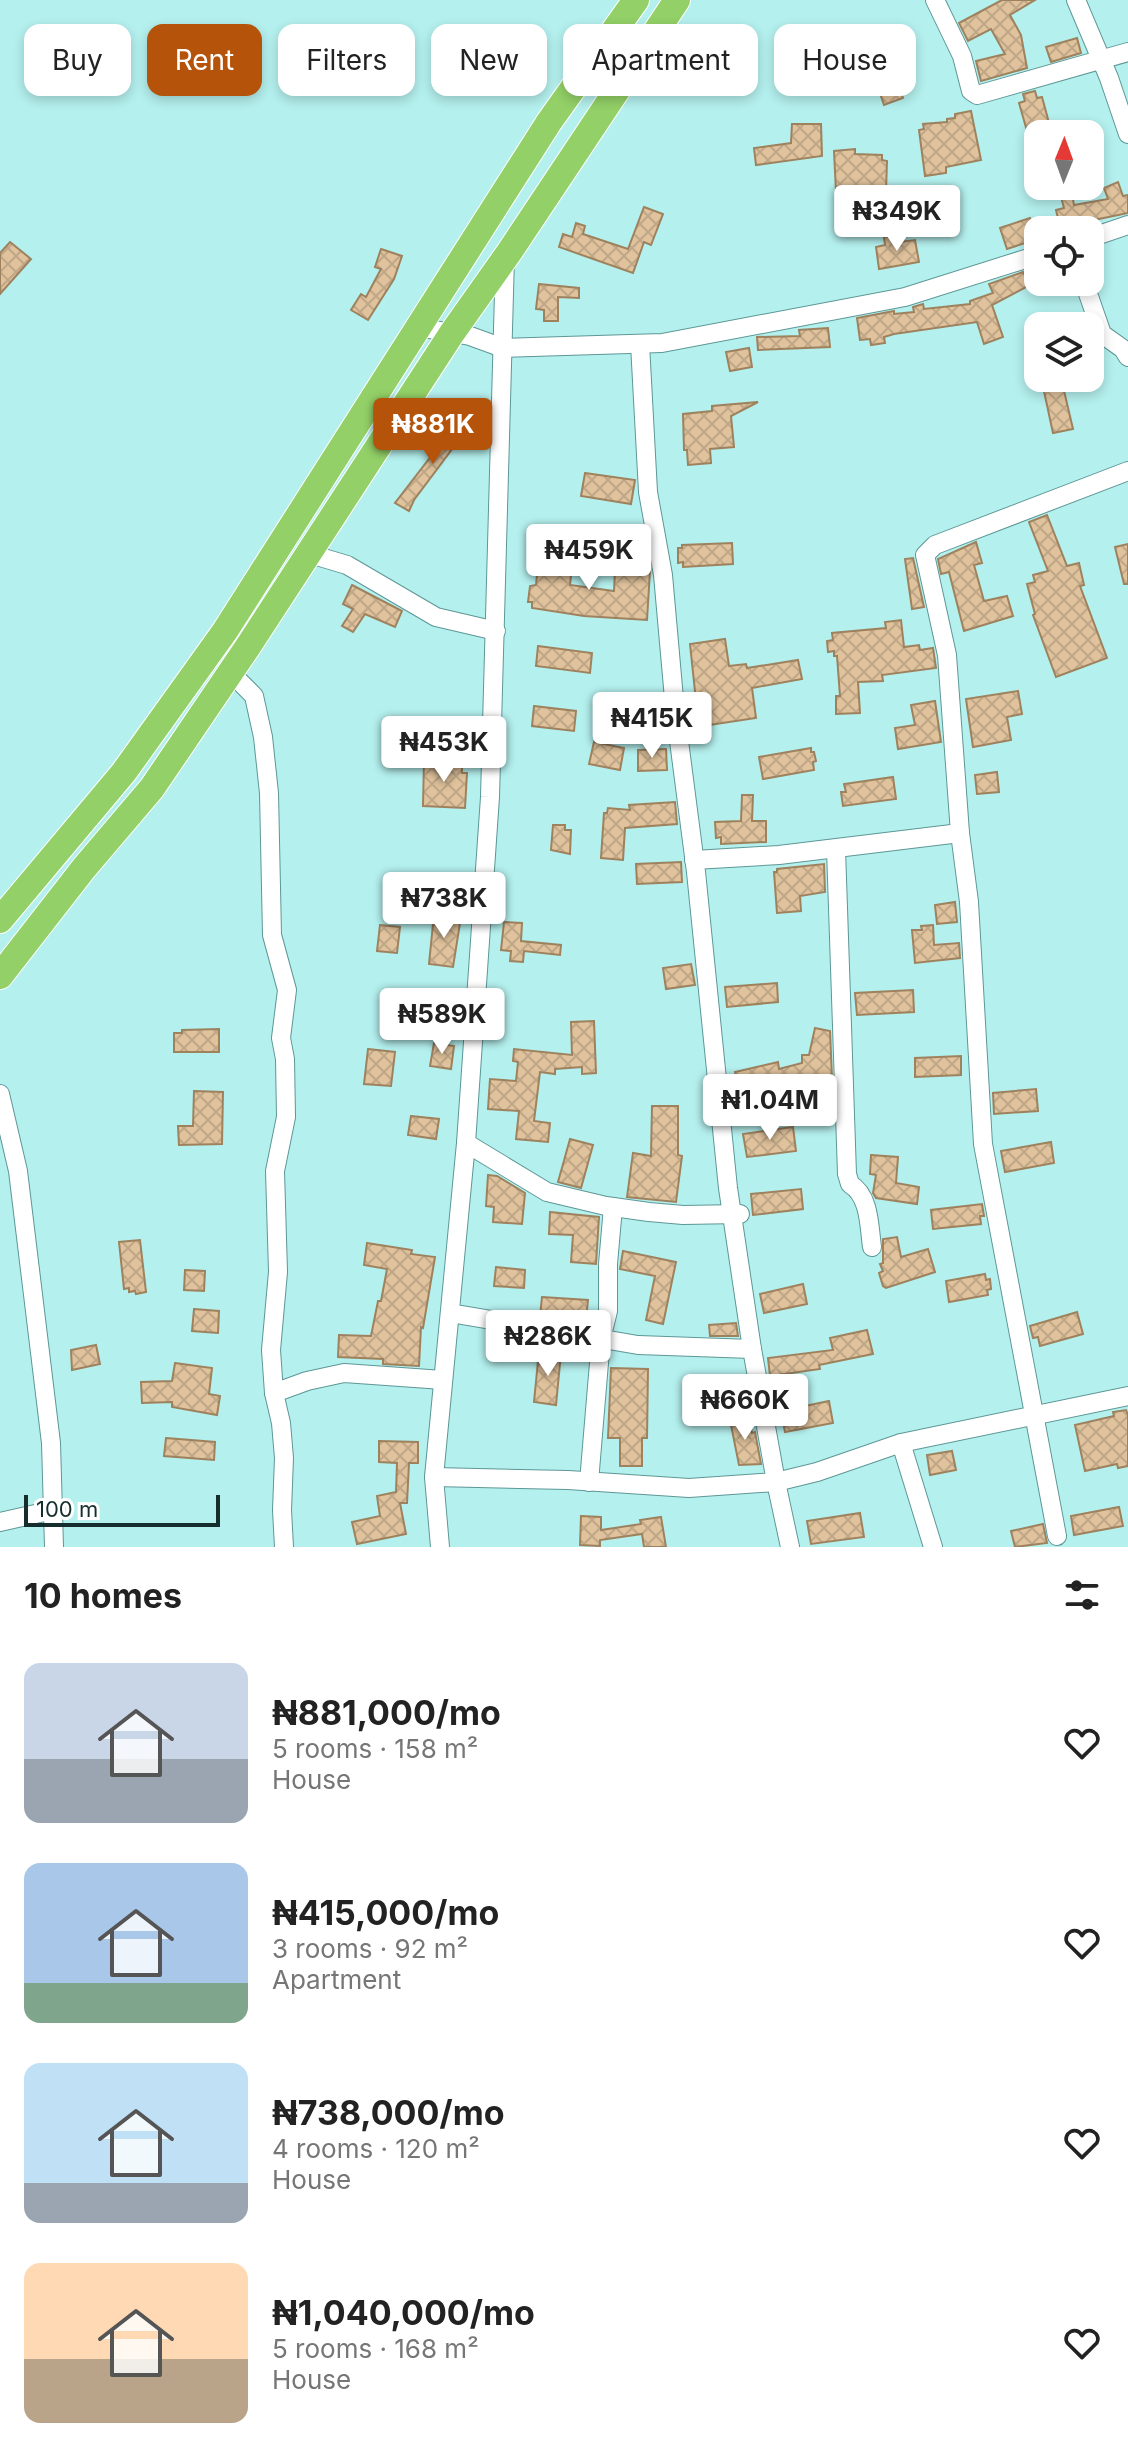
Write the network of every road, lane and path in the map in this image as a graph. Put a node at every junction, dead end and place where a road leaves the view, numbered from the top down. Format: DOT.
graph roads {
  1 [pos="636,0"];
  2 [pos="677,0"];
  3 [pos="935,0"];
  4 [pos="1076,0"];
  5 [pos="1128,52"];
  6 [pos="1100,58"];
  7 [pos="1128,134"];
  8 [pos="1128,225"];
  9 [pos="1104,233"];
  10 [pos="505,257"];
  11 [pos="1024,259"];
  12 [pos="1089,296"];
  13 [pos="417,327"];
  14 [pos="452,333"];
  15 [pos="640,344"];
  16 [pos="503,348"];
  17 [pos="1126,351"];
  18 [pos="1128,471"];
  19 [pos="279,546"];
  20 [pos="306,558"];
  21 [pos="496,631"];
  22 [pos="231,673"];
  23 [pos="960,833"];
  24 [pos="62,846"];
  25 [pos="836,849"];
  26 [pos="694,860"];
  27 [pos="84,868"];
  28 [pos="0,920"];
  29 [pos="0,976"];
  30 [pos="0,1094"];
  31 [pos="466,1143"];
  32 [pos="613,1207"];
  33 [pos="740,1214"];
  34 [pos="872,1247"];
  35 [pos="450,1313"];
  36 [pos="601,1339"];
  37 [pos="752,1349"];
  38 [pos="443,1380"];
  39 [pos="274,1393"];
  40 [pos="1128,1396"];
  41 [pos="1035,1415"];
  42 [pos="901,1443"];
  43 [pos="434,1477"];
  44 [pos="589,1482"];
  45 [pos="776,1482"];
  46 [pos="53,1510"];
  47 [pos="0,1522"];
  48 [pos="1057,1536"];
  49 [pos="54,1547"];
  50 [pos="284,1547"];
  51 [pos="440,1547"];
  52 [pos="790,1547"];
  53 [pos="933,1547"];
  1 -- 13 [label="highway"];
  2 -- 10 [label="highway"];
  3 -- 6 [label="street"];
  4 -- 6 [label="street"];
  5 -- 6 [label="street"];
  6 -- 7 [label="street"];
  8 -- 9 [label="street"];
  10 -- 14 [label="highway"];
  10 -- 16 [label="street"];
  11 -- 15 [label="street"];
  12 -- 17 [label="street"];
  13 -- 14 [label="street"];
  13 -- 19 [label="highway"];
  14 -- 16 [label="street"];
  14 -- 20 [label="highway"];
  15 -- 16 [label="street"];
  15 -- 26 [label="street"];
  16 -- 21 [label="street"];
  18 -- 23 [label="street"];
  19 -- 20 [label="highway"];
  19 -- 24 [label="highway"];
  20 -- 21 [label="street"];
  20 -- 22 [label="highway"];
  21 -- 31 [label="street"];
  22 -- 27 [label="highway"];
  22 -- 39 [label="street"];
  23 -- 25 [label="street"];
  23 -- 41 [label="street"];
  24 -- 27 [label="highway"];
  24 -- 28 [label="highway"];
  25 -- 26 [label="street"];
  25 -- 34 [label="street"];
  26 -- 37 [label="street"];
  27 -- 29 [label="highway"];
  30 -- 46 [label="street"];
  31 -- 32 [label="street"];
  31 -- 35 [label="street"];
  32 -- 33 [label="street"];
  32 -- 36 [label="street"];
  35 -- 36 [label="street"];
  35 -- 38 [label="street"];
  36 -- 37 [label="street"];
  36 -- 44 [label="street"];
  37 -- 45 [label="street"];
  38 -- 39 [label="street"];
  38 -- 43 [label="street"];
  39 -- 50 [label="street"];
  40 -- 41 [label="street"];
  41 -- 42 [label="street"];
  41 -- 48 [label="street"];
  42 -- 45 [label="street"];
  42 -- 53 [label="street"];
  43 -- 44 [label="street"];
  43 -- 51 [label="street"];
  44 -- 45 [label="street"];
  45 -- 52 [label="street"];
  46 -- 47 [label="street"];
  46 -- 49 [label="street"];
}
